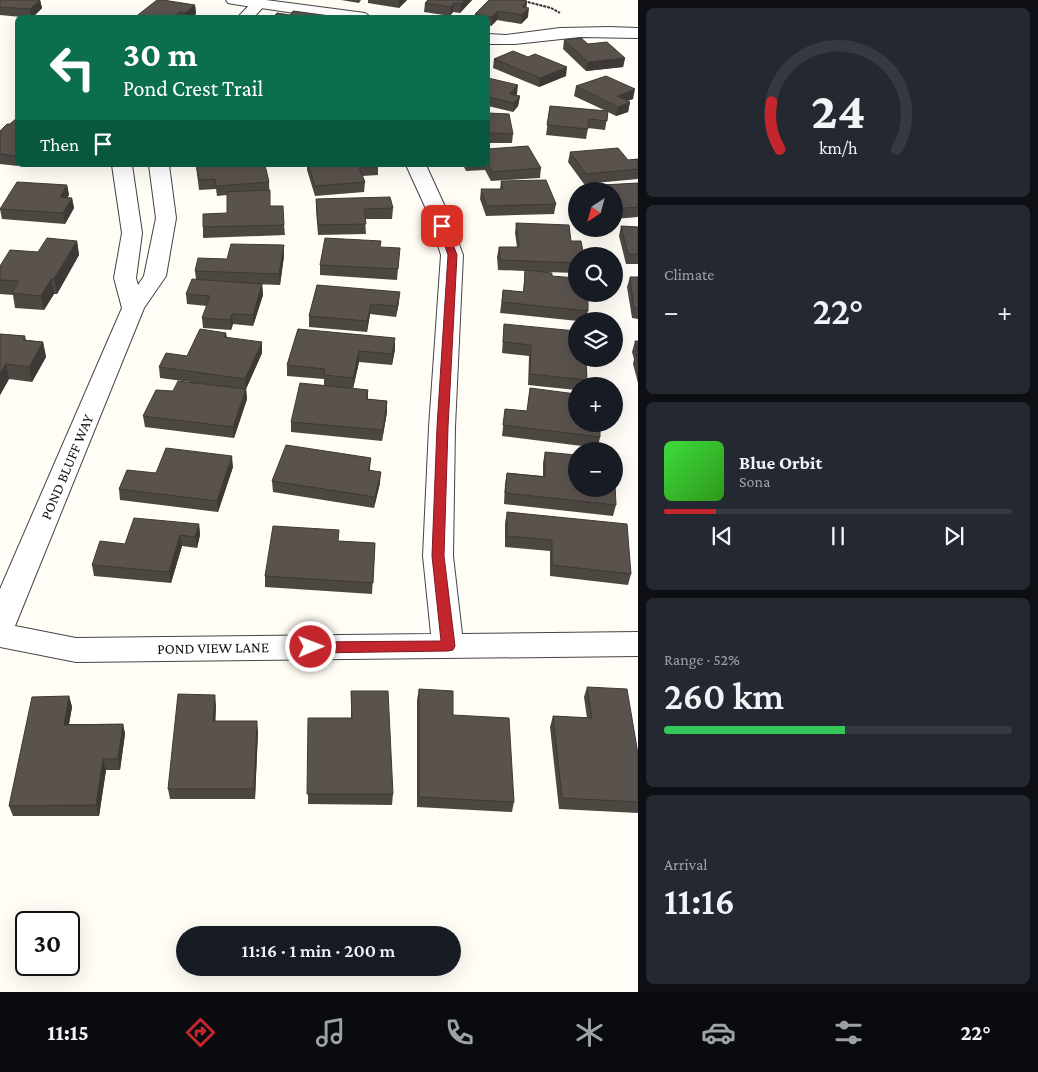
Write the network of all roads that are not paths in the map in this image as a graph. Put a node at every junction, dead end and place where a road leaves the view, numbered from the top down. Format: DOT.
graph roads {
  1 [pos="233,0"];
  2 [pos="259,3"];
  3 [pos="247,15"];
  4 [pos="344,15"];
  5 [pos="638,33"];
  6 [pos="490,39"];
  7 [pos="122,167"];
  8 [pos="159,167"];
  9 [pos="417,167"];
  10 [pos="133,308"];
  11 [pos="0,625"];
  12 [pos="0,634"];
  13 [pos="638,644"];
  14 [pos="448,646"];
  1 -- 2 [label="street"];
  2 -- 3 [label="street"];
  2 -- 4 [label="street"];
  5 -- 6 [label="street"];
  7 -- 10 [label="street"];
  8 -- 10 [label="street, POND BLUFF WAY"];
  9 -- 14 [label="street"];
  10 -- 11 [label="street, POND BLUFF WAY"];
  12 -- 14 [label="street, POND VIEW LANE"];
  13 -- 14 [label="street, POND VIEW LANE"];
}
